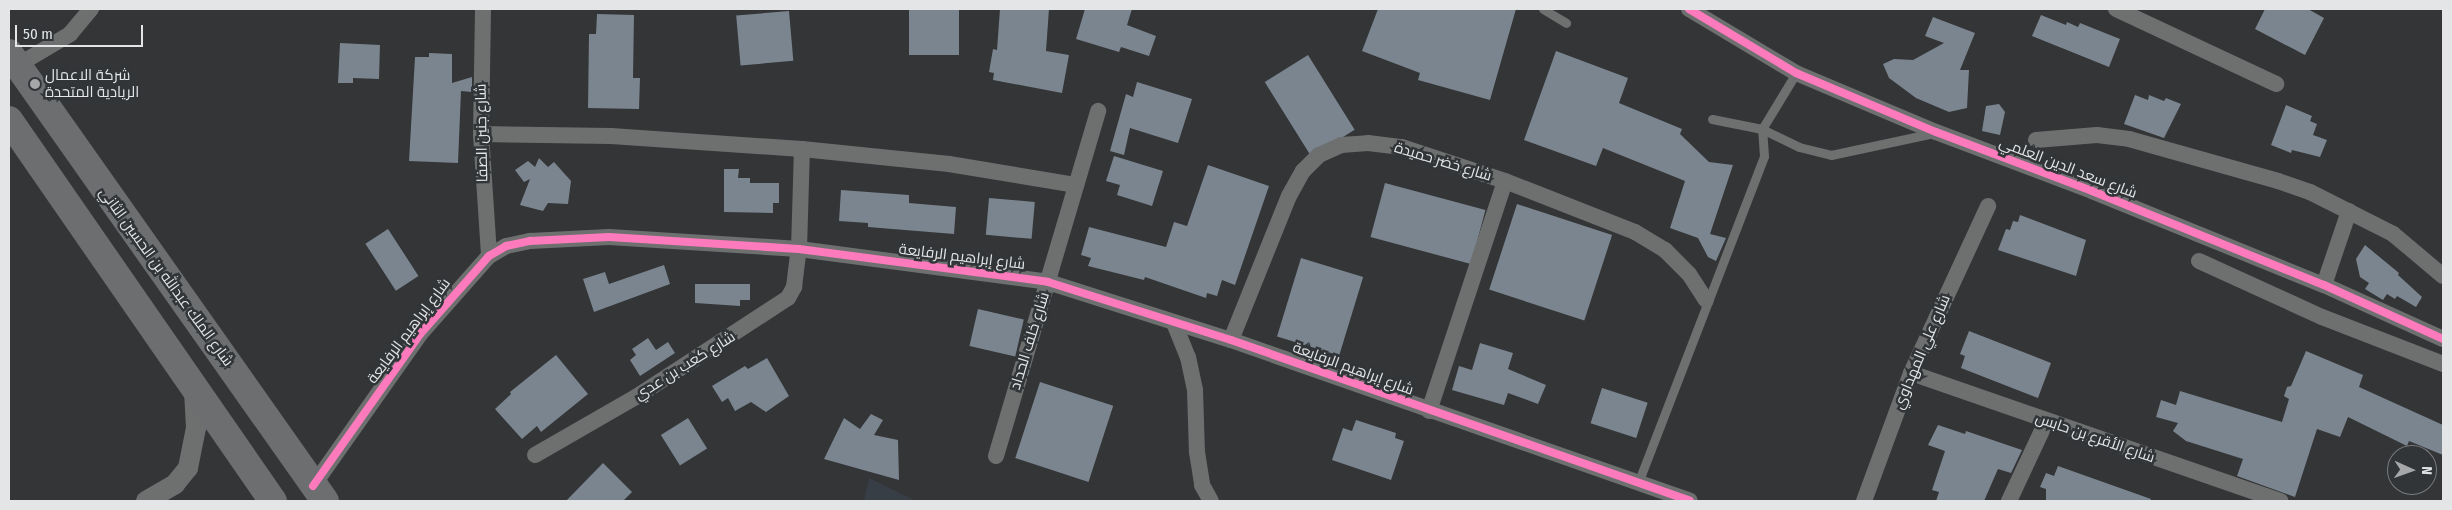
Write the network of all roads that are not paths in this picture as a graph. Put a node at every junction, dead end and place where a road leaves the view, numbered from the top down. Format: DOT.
graph roads {
  1 [pos="91,9"];
  2 [pos="483,9"];
  3 [pos="1543,9"];
  4 [pos="1689,9"];
  5 [pos="2116,9"];
  6 [pos="1566,23"];
  7 [pos="13,59"];
  8 [pos="1796,73"];
  9 [pos="2276,84"];
  10 [pos="1098,111"];
  11 [pos="1712,119"];
  12 [pos="9,120"];
  13 [pos="1762,129"];
  14 [pos="1936,132"];
  15 [pos="481,134"];
  16 [pos="2036,140"];
  17 [pos="802,149"];
  18 [pos="1505,181"];
  19 [pos="1076,184"];
  20 [pos="1988,206"];
  21 [pos="2349,211"];
  22 [pos="799,249"];
  23 [pos="489,256"];
  24 [pos="2199,261"];
  25 [pos="2443,276"];
  26 [pos="1048,282"];
  27 [pos="2324,285"];
  28 [pos="1706,300"];
  29 [pos="1174,324"];
  30 [pos="2443,338"];
  31 [pos="1231,340"];
  32 [pos="2443,364"];
  33 [pos="1911,373"];
  34 [pos="194,388"];
  35 [pos="1429,411"];
  36 [pos="2046,422"];
  37 [pos="535,455"];
  38 [pos="996,456"];
  39 [pos="1638,483"];
  40 [pos="319,493"];
  41 [pos="146,501"];
  42 [pos="273,501"];
  43 [pos="1210,501"];
  44 [pos="1690,501"];
  45 [pos="1864,501"];
  46 [pos="2009,501"];
  47 [pos="2280,501"];
  1 -- 7 [label="street"];
  2 -- 15 [label="street, شارع جنين الصفا"];
  3 -- 6 [label="lane"];
  4 -- 8 [label="street, شارع سعد الدين العلمي"];
  5 -- 9 [label="street"];
  7 -- 40 [label="highway, شارع الملك عبدالله بن الحسين الثاني"];
  8 -- 13 [label="lane"];
  8 -- 14 [label="street, شارع سعد الدين العلمي"];
  10 -- 19 [label="street, شارع خلف الحداد"];
  11 -- 13 [label="lane"];
  12 -- 34 [label="highway"];
  13 -- 14 [label="lane"];
  13 -- 28 [label="lane"];
  14 -- 27 [label="street, شارع سعد الدين العلمي"];
  15 -- 17 [label="street"];
  15 -- 23 [label="street, شارع جنين الصفا"];
  16 -- 21 [label="street, شارع سعد الدين العلمي"];
  17 -- 19 [label="street"];
  17 -- 22 [label="street, شارع كعب بن عدي"];
  18 -- 28 [label="street, شارع خضر حميدة"];
  18 -- 31 [label="street, شارع خضر حميدة"];
  18 -- 35 [label="street"];
  19 -- 26 [label="street, شارع خلف الحداد"];
  20 -- 33 [label="street, شارع علي المهداوي"];
  21 -- 25 [label="street, شارع سعد الدين العلمي"];
  21 -- 27 [label="street"];
  22 -- 23 [label="street, شارع إبراهيم الرفايعة"];
  22 -- 26 [label="street, شارع إبراهيم الرفايعة"];
  22 -- 37 [label="street, شارع كعب بن عدي"];
  23 -- 40 [label="street, شارع إبراهيم الرفايعة"];
  24 -- 32 [label="street"];
  26 -- 29 [label="street, شارع إبراهيم الرفايعة"];
  26 -- 38 [label="street, شارع خلف الحداد"];
  27 -- 30 [label="street, شارع سعد الدين العلمي"];
  28 -- 39 [label="lane"];
  29 -- 31 [label="street, شارع إبراهيم الرفايعة"];
  29 -- 43 [label="street"];
  31 -- 35 [label="street, شارع إبراهيم الرفايعة"];
  33 -- 36 [label="street, شارع الأقرع بن حابس"];
  33 -- 45 [label="street, شارع علي المهداوي"];
  34 -- 41 [label="street"];
  34 -- 42 [label="highway"];
  35 -- 39 [label="street, شارع إبراهيم الرفايعة"];
  36 -- 46 [label="street"];
  36 -- 47 [label="street, شارع الأقرع بن حابس"];
  39 -- 44 [label="street, شارع إبراهيم الرفايعة"];
}
